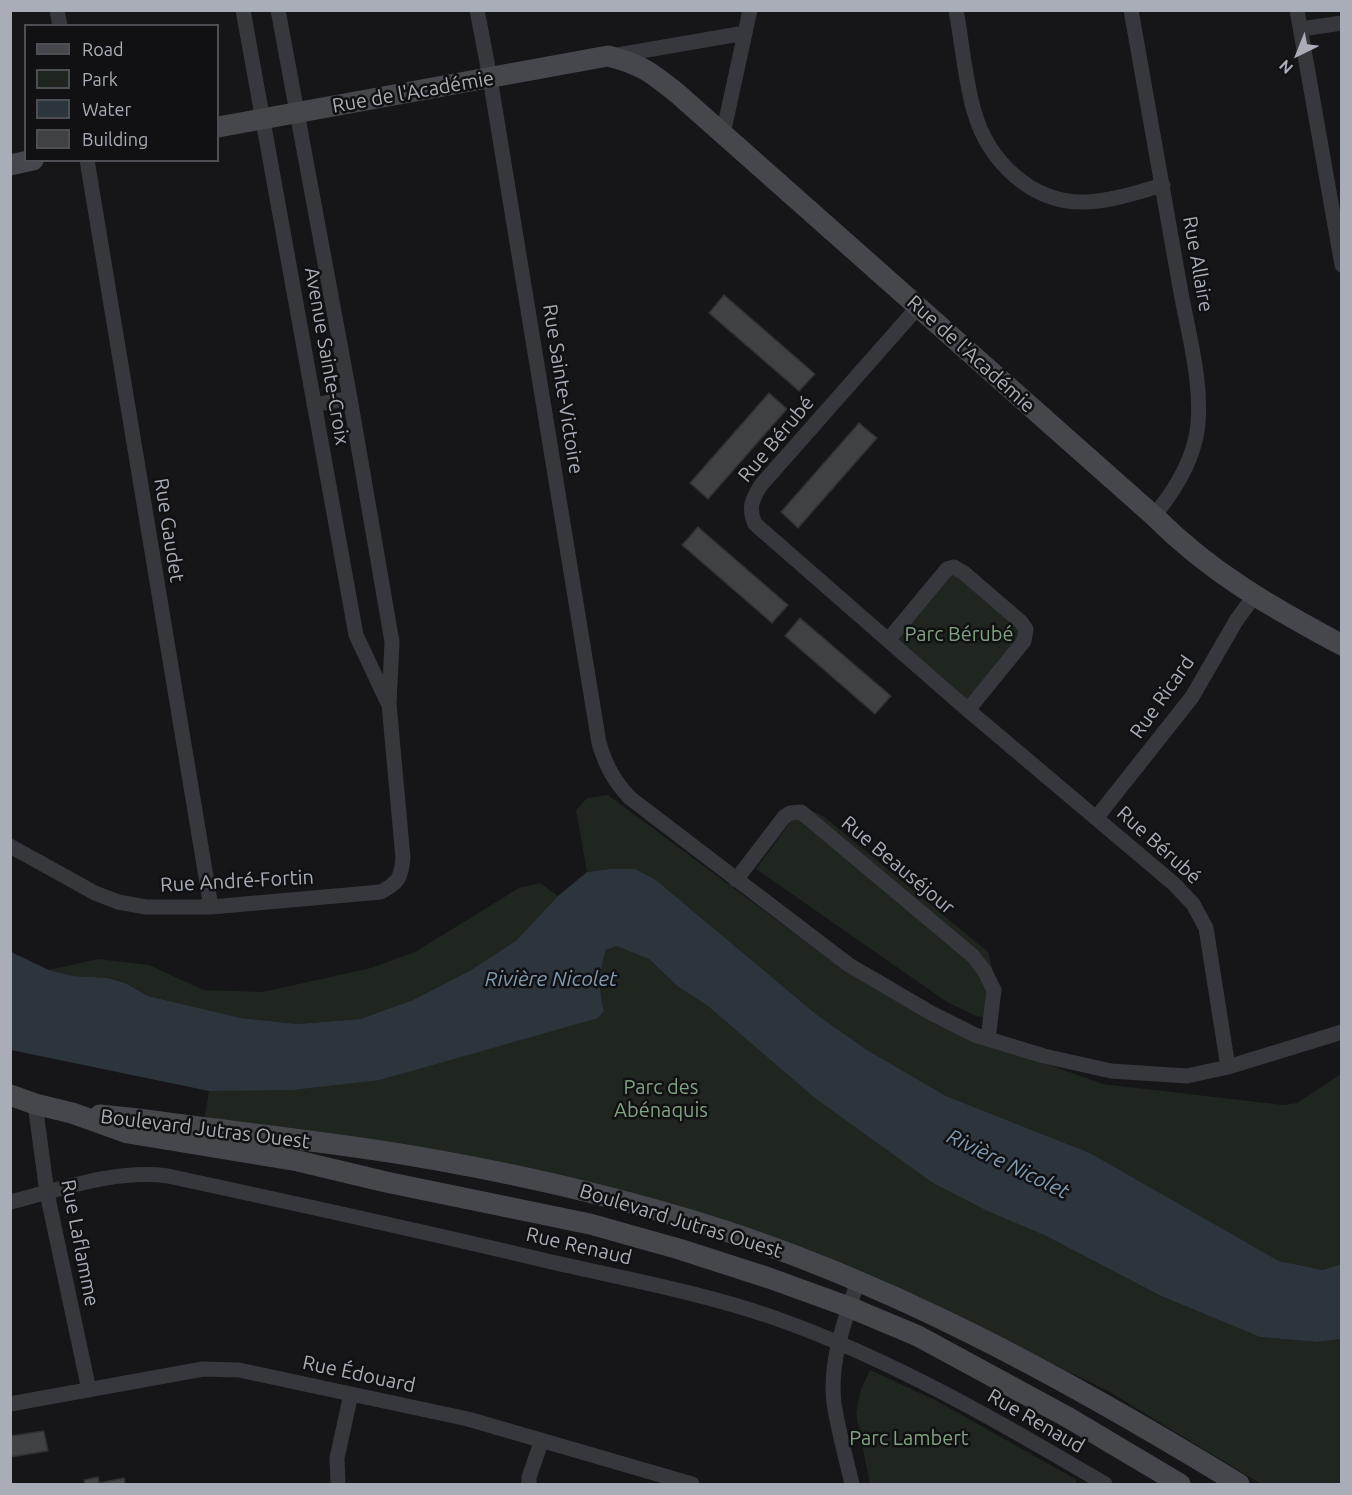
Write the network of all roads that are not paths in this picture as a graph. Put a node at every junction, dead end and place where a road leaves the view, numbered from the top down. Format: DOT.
graph roads {
  1 [pos="243,10"];
  2 [pos="278,10"];
  3 [pos="477,10"];
  4 [pos="750,10"];
  5 [pos="956,10"];
  6 [pos="1131,10"];
  7 [pos="1297,10"];
  8 [pos="1341,23"];
  9 [pos="1301,29"];
  10 [pos="745,33"];
  11 [pos="608,56"];
  12 [pos="490,78"];
  13 [pos="297,113"];
  14 [pos="263,119"];
  15 [pos="219,127"];
  16 [pos="723,134"];
  17 [pos="87,162"];
  18 [pos="1163,185"];
  19 [pos="1336,199"];
  20 [pos="1341,265"];
  21 [pos="918,307"];
  22 [pos="350,398"];
  23 [pos="314,405"];
  24 [pos="1154,516"];
  25 [pos="1254,596"];
  26 [pos="889,639"];
  27 [pos="1341,645"];
  28 [pos="389,704"];
  29 [pos="968,710"];
  30 [pos="1097,817"];
  31 [pos="10,846"];
  32 [pos="402,874"];
  33 [pos="736,880"];
  34 [pos="211,907"];
  35 [pos="1341,1032"];
  36 [pos="988,1039"];
  37 [pos="1228,1067"];
  38 [pos="10,1095"];
  39 [pos="35,1104"];
  40 [pos="72,1113"];
  41 [pos="48,1192"];
  42 [pos="10,1202"];
  43 [pos="858,1281"];
  44 [pos="849,1307"];
  45 [pos="838,1342"];
  46 [pos="89,1390"];
  47 [pos="351,1394"];
  48 [pos="10,1404"];
  49 [pos="542,1440"];
  50 [pos="1100,1483"];
  51 [pos="338,1485"];
  52 [pos="529,1485"];
  53 [pos="692,1485"];
  54 [pos="852,1485"];
  55 [pos="1180,1485"];
  56 [pos="1239,1485"];
  1 -- 14 [label="street, Avenue Sainte-Croix"];
  2 -- 13 [label="street, Avenue Sainte-Croix"];
  3 -- 12 [label="street, Rue Sainte-Victoire"];
  4 -- 10 [label="street"];
  5 -- 18 [label="street"];
  6 -- 18 [label="street, Rue Allaire"];
  7 -- 9 [label="street"];
  8 -- 9 [label="street"];
  9 -- 19 [label="street"];
  10 -- 11 [label="street, Rue de l'Académie"];
  10 -- 16 [label="street"];
  11 -- 12 [label="main road, Rue de l'Académie"];
  11 -- 16 [label="main road, Rue de l'Académie"];
  12 -- 13 [label="main road, Rue de l'Académie"];
  12 -- 33 [label="street, Rue Sainte-Victoire"];
  13 -- 14 [label="main road, Rue de l'Académie"];
  13 -- 22 [label="street, Avenue Sainte-Croix"];
  14 -- 15 [label="main road, Rue de l'Académie"];
  14 -- 23 [label="street, Avenue Sainte-Croix"];
  16 -- 21 [label="main road, Rue de l'Académie"];
  17 -- 34 [label="street, Rue Gaudet"];
  18 -- 24 [label="street, Rue Allaire"];
  19 -- 20 [label="street"];
  21 -- 24 [label="main road, Rue de l'Académie"];
  21 -- 26 [label="street, Rue Bérubé"];
  22 -- 23 [label="street"];
  22 -- 28 [label="street, Avenue Sainte-Croix"];
  23 -- 28 [label="street, Avenue Sainte-Croix"];
  24 -- 25 [label="main road, Rue de l'Académie"];
  25 -- 27 [label="main road, Rue de l'Académie"];
  25 -- 30 [label="street, Rue Ricard"];
  26 -- 29 [label="street, Rue Bérubé"];
  26 -- 29 [label="street"];
  28 -- 32 [label="street, Avenue Sainte-Croix"];
  29 -- 30 [label="street, Rue Bérubé"];
  30 -- 37 [label="street, Rue Bérubé"];
  31 -- 34 [label="street, Rue André-Fortin"];
  32 -- 34 [label="street, Rue André-Fortin"];
  33 -- 36 [label="street"];
  33 -- 36 [label="street, Rue Beauséjour"];
  35 -- 37 [label="street"];
  36 -- 37 [label="street"];
  38 -- 39 [label="main road, Boulevard Jutras Ouest"];
  39 -- 40 [label="main road, Boulevard Jutras Ouest"];
  39 -- 41 [label="street, Rue Laflamme"];
  40 -- 43 [label="main road, Boulevard Jutras Ouest"];
  40 -- 44 [label="main road, Boulevard Jutras Ouest"];
  41 -- 42 [label="street, Rue Renaud"];
  41 -- 45 [label="street, Rue Renaud"];
  41 -- 46 [label="street, Rue Laflamme"];
  43 -- 44 [label="street"];
  43 -- 56 [label="main road, Boulevard Jutras Ouest"];
  44 -- 45 [label="street"];
  44 -- 55 [label="main road, Boulevard Jutras Ouest"];
  45 -- 50 [label="street, Rue Renaud"];
  45 -- 54 [label="street"];
  46 -- 47 [label="street, Rue Édouard"];
  46 -- 48 [label="street, Rue Édouard"];
  47 -- 49 [label="street, Rue Édouard"];
  47 -- 51 [label="street"];
  49 -- 52 [label="street"];
  49 -- 53 [label="street, Rue Édouard"];
}
